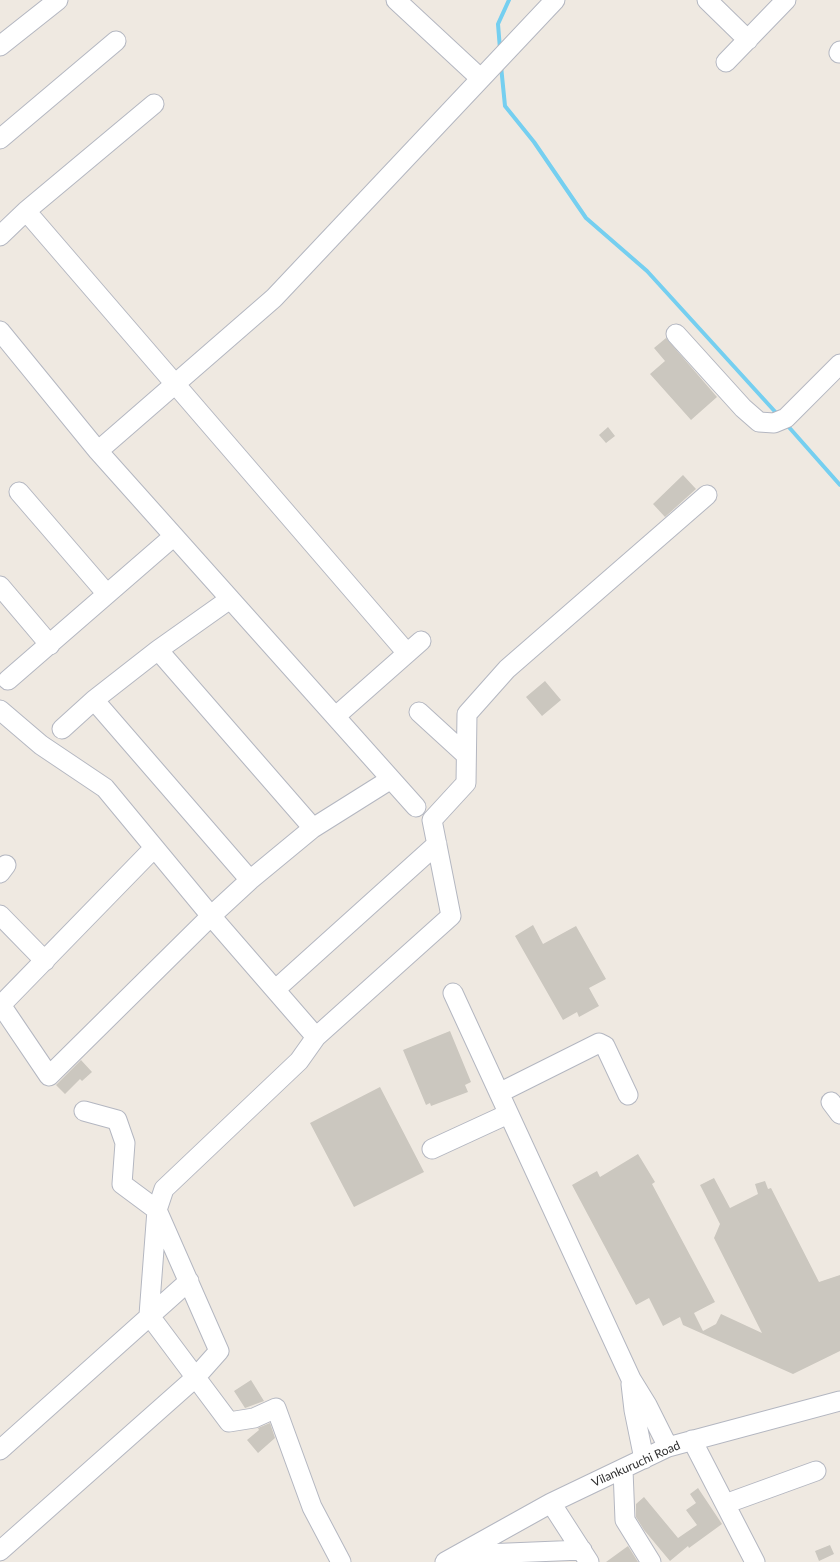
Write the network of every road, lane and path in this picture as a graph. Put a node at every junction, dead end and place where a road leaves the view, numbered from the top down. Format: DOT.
graph roads {
  1 [pos="58,0"];
  2 [pos="396,0"];
  3 [pos="555,0"];
  4 [pos="707,0"];
  5 [pos="786,0"];
  6 [pos="748,40"];
  7 [pos="116,41"];
  8 [pos="0,46"];
  9 [pos="726,62"];
  10 [pos="480,78"];
  11 [pos="154,104"];
  12 [pos="0,139"];
  13 [pos="26,211"];
  14 [pos="0,236"];
  15 [pos="0,331"];
  16 [pos="676,334"];
  17 [pos="840,364"];
  18 [pos="175,384"];
  19 [pos="98,451"];
  20 [pos="18,492"];
  21 [pos="706,495"];
  22 [pos="174,536"];
  23 [pos="0,586"];
  24 [pos="107,594"];
  25 [pos="230,599"];
  26 [pos="422,641"];
  27 [pos="50,645"];
  28 [pos="158,650"];
  29 [pos="407,653"];
  30 [pos="8,680"];
  31 [pos="94,700"];
  32 [pos="0,710"];
  33 [pos="419,712"];
  34 [pos="336,716"];
  35 [pos="62,729"];
  36 [pos="466,755"];
  37 [pos="392,779"];
  38 [pos="416,807"];
  39 [pos="313,828"];
  40 [pos="437,844"];
  41 [pos="154,848"];
  42 [pos="250,880"];
  43 [pos="0,914"];
  44 [pos="211,916"];
  45 [pos="44,961"];
  46 [pos="276,990"];
  47 [pos="453,993"];
  48 [pos="316,1038"];
  49 [pos="499,1093"];
  50 [pos="628,1095"];
  51 [pos="84,1111"];
  52 [pos="508,1114"];
  53 [pos="432,1149"];
  54 [pos="157,1210"];
  55 [pos="188,1281"];
  56 [pos="149,1315"];
  57 [pos="196,1378"];
  58 [pos="631,1379"];
  59 [pos="840,1401"];
  60 [pos="692,1440"];
  61 [pos="668,1447"];
  62 [pos="0,1450"];
  63 [pos="644,1459"];
  64 [pos="623,1470"];
  65 [pos="816,1472"];
  66 [pos="551,1503"];
  67 [pos="725,1504"];
  68 [pos="0,1552"];
  69 [pos="586,1556"];
  70 [pos="451,1559"];
  71 [pos="341,1562"];
  72 [pos="651,1562"];
  73 [pos="756,1562"];
  1 -- 8 [label="street"];
  2 -- 10 [label="street"];
  3 -- 10 [label="street"];
  4 -- 6 [label="street"];
  5 -- 6 [label="street"];
  6 -- 9 [label="street"];
  7 -- 12 [label="street"];
  10 -- 18 [label="street"];
  11 -- 13 [label="street"];
  13 -- 14 [label="street"];
  13 -- 18 [label="street"];
  15 -- 19 [label="street"];
  16 -- 17 [label="street"];
  18 -- 19 [label="street"];
  18 -- 29 [label="street"];
  19 -- 22 [label="street"];
  20 -- 24 [label="street"];
  21 -- 36 [label="street"];
  22 -- 24 [label="street"];
  22 -- 25 [label="street"];
  23 -- 27 [label="street"];
  24 -- 27 [label="street"];
  25 -- 28 [label="street"];
  25 -- 34 [label="street"];
  26 -- 29 [label="street"];
  27 -- 30 [label="street"];
  28 -- 31 [label="street"];
  28 -- 39 [label="street"];
  29 -- 34 [label="street"];
  31 -- 35 [label="street"];
  31 -- 42 [label="street"];
  32 -- 41 [label="street"];
  33 -- 36 [label="street"];
  34 -- 37 [label="street"];
  36 -- 40 [label="street"];
  37 -- 38 [label="street"];
  37 -- 39 [label="street"];
  39 -- 42 [label="street"];
  40 -- 46 [label="street"];
  40 -- 48 [label="street"];
  41 -- 44 [label="street"];
  41 -- 45 [label="street"];
  42 -- 44 [label="street"];
  43 -- 45 [label="street"];
  44 -- 45 [label="street"];
  44 -- 46 [label="street"];
  46 -- 48 [label="street"];
  47 -- 49 [label="street"];
  48 -- 54 [label="street"];
  49 -- 50 [label="street"];
  49 -- 52 [label="street"];
  51 -- 54 [label="street"];
  52 -- 53 [label="street"];
  52 -- 58 [label="street"];
  54 -- 55 [label="street"];
  54 -- 56 [label="street"];
  55 -- 56 [label="street"];
  55 -- 57 [label="street"];
  56 -- 57 [label="street"];
  56 -- 62 [label="street"];
  57 -- 68 [label="street"];
  57 -- 71 [label="street"];
  58 -- 61 [label="street"];
  58 -- 63 [label="street"];
  59 -- 60 [label="street, Vilankuruchi Road"];
  60 -- 61 [label="street, Vilankuruchi Road"];
  60 -- 67 [label="street"];
  61 -- 63 [label="street, Vilankuruchi Road"];
  63 -- 64 [label="street, Vilankuruchi Road"];
  64 -- 66 [label="street, Vilankuruchi Road"];
  64 -- 72 [label="street"];
  65 -- 67 [label="street"];
  66 -- 69 [label="street"];
  66 -- 70 [label="street, Vilankuruchi Road"];
  67 -- 73 [label="street"];
  69 -- 70 [label="street"];
}
